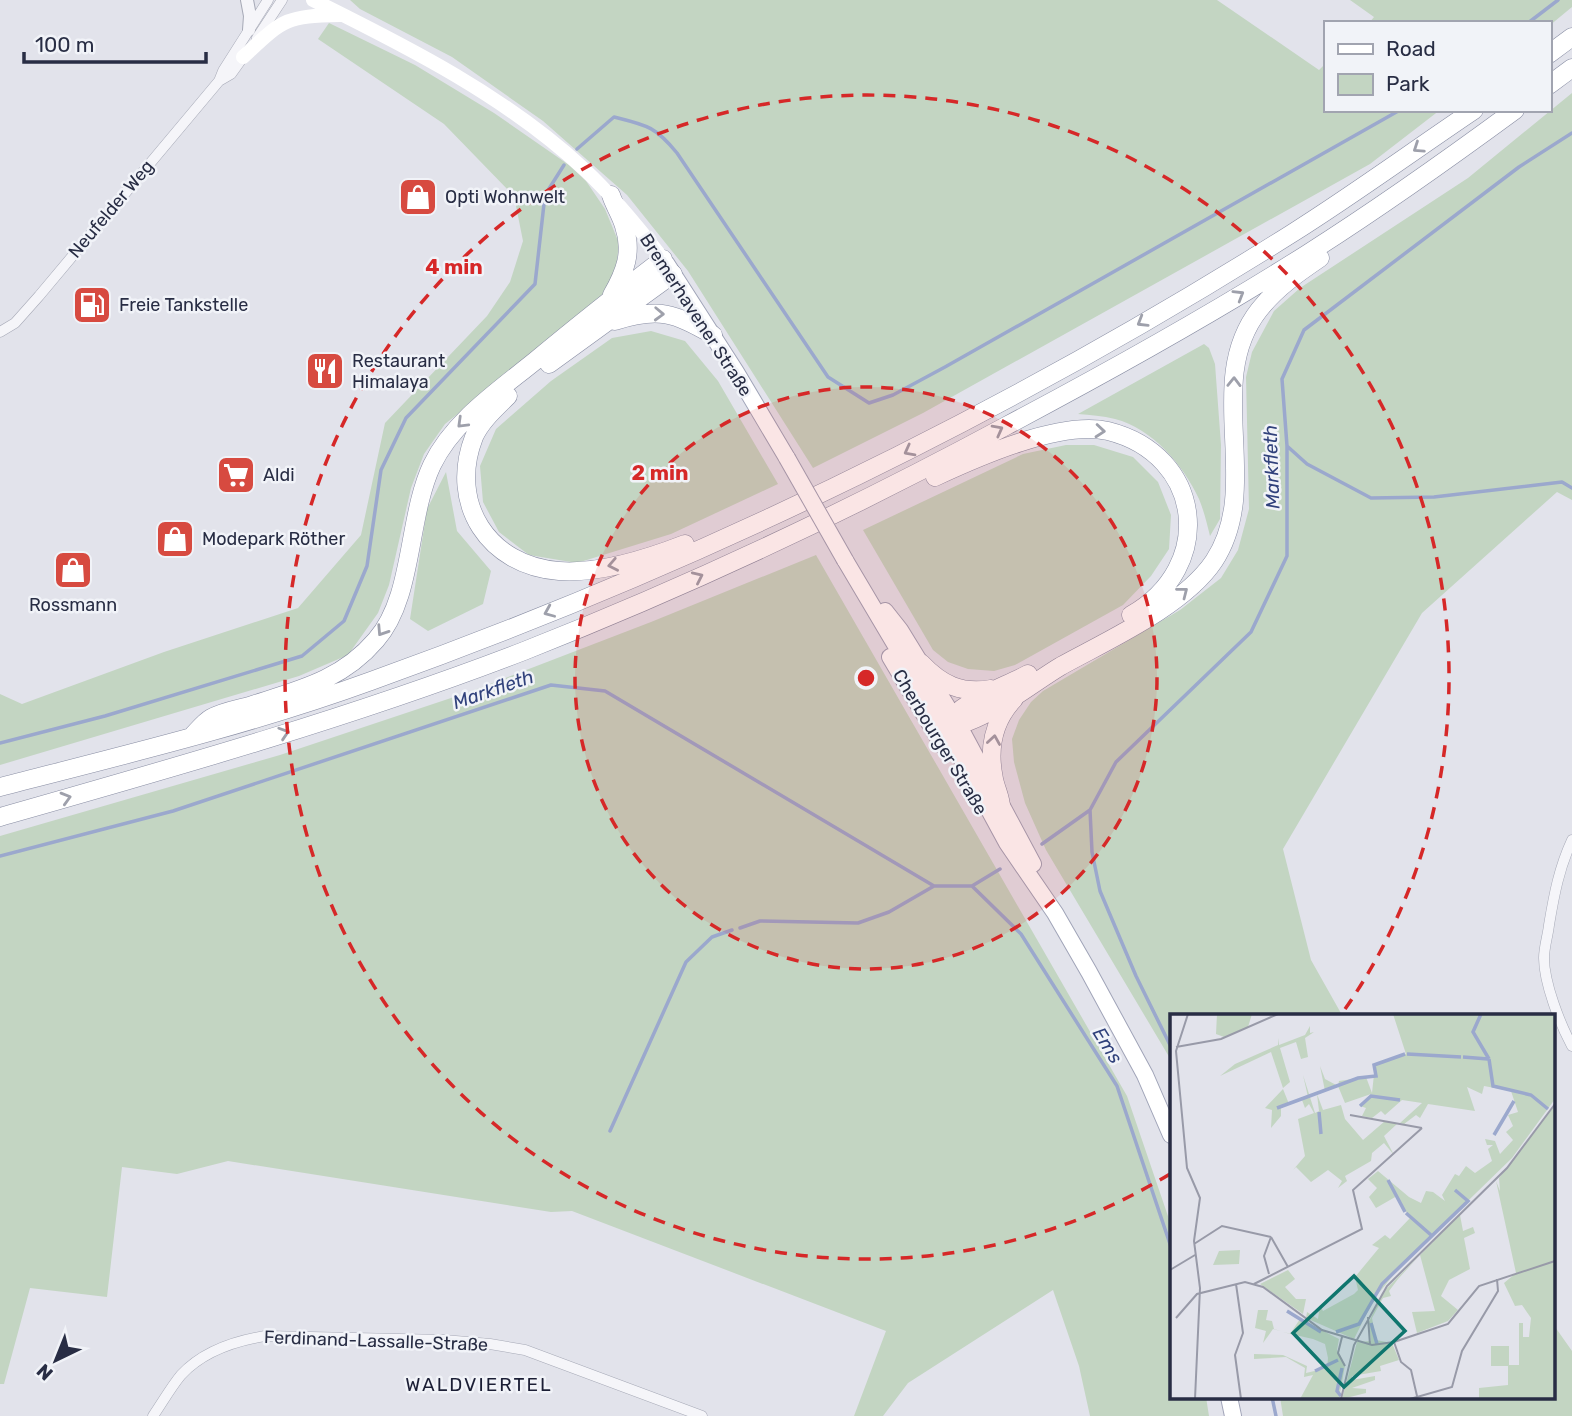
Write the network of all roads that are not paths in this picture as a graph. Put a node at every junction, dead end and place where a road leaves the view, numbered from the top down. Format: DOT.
graph roads {
  1 [pos="247,0"];
  2 [pos="268,0"];
  3 [pos="282,0"];
  4 [pos="313,0"];
  5 [pos="333,0"];
  6 [pos="345,15"];
  7 [pos="249,30"];
  8 [pos="1572,37"];
  9 [pos="1551,53"];
  10 [pos="243,57"];
  11 [pos="1572,68"];
  12 [pos="219,81"];
  13 [pos="1551,84"];
  14 [pos="1471,112"];
  15 [pos="1512,112"];
  16 [pos="1423,177"];
  17 [pos="611,195"];
  18 [pos="668,266"];
  19 [pos="609,301"];
  20 [pos="602,325"];
  21 [pos="0,332"];
  22 [pos="713,335"];
  23 [pos="786,458"];
  24 [pos="873,496"];
  25 [pos="724,537"];
  26 [pos="845,560"];
  27 [pos="921,663"];
  28 [pos="1041,678"];
  29 [pos="1017,680"];
  30 [pos="952,723"];
  31 [pos="190,738"];
  32 [pos="0,787"];
  33 [pos="1002,807"];
  34 [pos="0,817"];
  35 [pos="1572,841"];
  36 [pos="1055,913"];
  37 [pos="1572,1046"];
  38 [pos="1170,1133"];
  39 [pos="1227,1398"];
  40 [pos="1227,1398"];
  41 [pos="153,1416"];
  42 [pos="702,1416"];
  43 [pos="1225,1416"];
  44 [pos="1233,1416"];
  1 -- 7 [label="street"];
  2 -- 7 [label="street, Neufelder Weg"];
  3 -- 10 [label="street, Neufelder Weg"];
  4 -- 6 [label="main road, Bremerhavener Straße"];
  5 -- 6 [label="main road"];
  6 -- 10 [label="main road"];
  6 -- 17 [label="main road, Bremerhavener Straße"];
  7 -- 12 [label="street, Neufelder Weg"];
  8 -- 9 [label="highway"];
  10 -- 12 [label="street, Neufelder Weg"];
  11 -- 13 [label="highway"];
  12 -- 21 [label="street, Neufelder Weg"];
  14 -- 25 [label="highway, one-way"];
  15 -- 16 [label="highway"];
  24 -- 16 [label="highway, one-way"];
  28 -- 16 [label="highway, one-way"];
  17 -- 18 [label="main road, Bremerhavener Straße"];
  17 -- 19 [label="highway"];
  18 -- 19 [label="highway"];
  18 -- 20 [label="highway"];
  18 -- 22 [label="main road, Bremerhavener Straße"];
  19 -- 31 [label="highway, one-way"];
  20 -- 22 [label="highway, one-way"];
  25 -- 20 [label="highway, one-way"];
  22 -- 23 [label="main road, Bremerhavener Straße"];
  23 -- 26 [label="main road, Cherbourger Straße, bridge"];
  24 -- 29 [label="highway, one-way"];
  34 -- 24 [label="highway, one-way"];
  25 -- 31 [label="highway, one-way"];
  26 -- 27 [label="main road, Cherbourger Straße"];
  26 -- 30 [label="main road, Cherbourger Straße"];
  26 -- 36 [label="main road, Cherbourger Straße"];
  27 -- 29 [label="highway"];
  27 -- 30 [label="main road, Cherbourger Straße"];
  28 -- 30 [label="highway"];
  33 -- 28 [label="highway, one-way"];
  29 -- 30 [label="highway"];
  30 -- 33 [label="main road, Cherbourger Straße"];
  30 -- 36 [label="main road, Cherbourger Straße"];
  31 -- 32 [label="highway"];
  33 -- 36 [label="main road, Cherbourger Straße"];
  35 -- 37 [label="street"];
  36 -- 38 [label="main road, Cherbourger Straße"];
  39 -- 43 [label="main road"];
  40 -- 44 [label="main road"];
  41 -- 42 [label="street, Ferdinand-Lassalle-Straße"];
}
